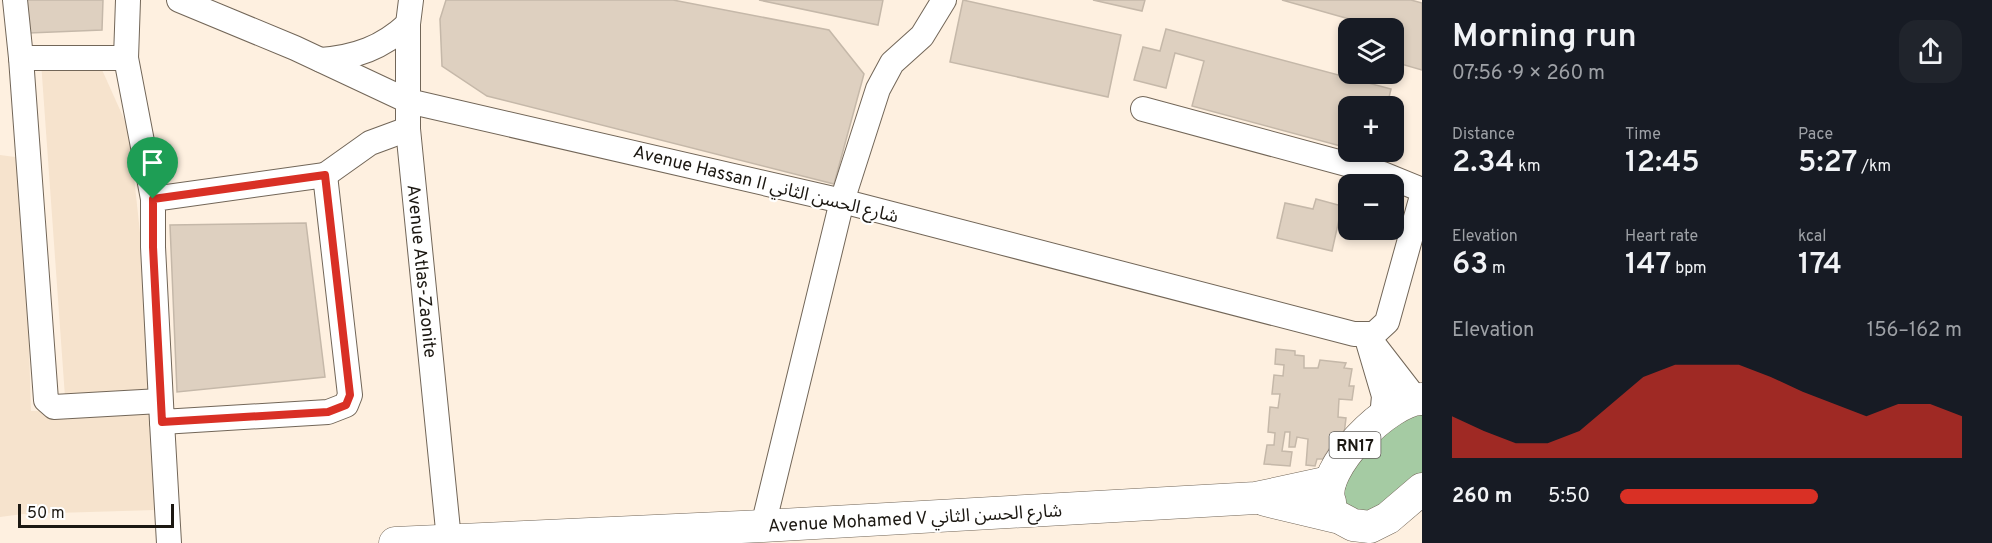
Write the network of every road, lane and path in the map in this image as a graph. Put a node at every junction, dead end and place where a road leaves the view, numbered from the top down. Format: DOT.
graph roads {
  1 [pos="15,0"];
  2 [pos="128,0"];
  3 [pos="179,0"];
  4 [pos="411,0"];
  5 [pos="944,0"];
  6 [pos="408,24"];
  7 [pos="21,58"];
  8 [pos="126,58"];
  9 [pos="321,60"];
  10 [pos="408,100"];
  11 [pos="1143,110"];
  12 [pos="408,129"];
  13 [pos="325,175"];
  14 [pos="1422,190"];
  15 [pos="1422,196"];
  16 [pos="153,199"];
  17 [pos="842,201"];
  18 [pos="1366,335"];
  19 [pos="1419,399"];
  20 [pos="161,411"];
  21 [pos="1382,418"];
  22 [pos="1330,482"];
  23 [pos="1422,489"];
  24 [pos="1256,498"];
  25 [pos="763,526"];
  26 [pos="1359,530"];
  27 [pos="724,536"];
  28 [pos="449,540"];
  29 [pos="169,543"];
  30 [pos="395,543"];
  1 -- 7 [label="street"];
  2 -- 8 [label="street"];
  3 -- 9 [label="street, Avenue Hassan II شارع الحسن الثاني"];
  4 -- 6 [label="street, Avenue Atlas-Zaonite"];
  5 -- 17 [label="street"];
  6 -- 9 [label="street"];
  6 -- 10 [label="street, Avenue Atlas-Zaonite"];
  7 -- 8 [label="street"];
  7 -- 20 [label="street"];
  8 -- 16 [label="street"];
  9 -- 10 [label="street, Avenue Hassan II شارع الحسن الثاني"];
  10 -- 12 [label="street, Avenue Atlas-Zaonite"];
  10 -- 17 [label="street, Avenue Hassan II شارع الحسن الثاني"];
  11 -- 14 [label="street"];
  12 -- 13 [label="street"];
  12 -- 28 [label="street, Avenue Atlas-Zaonite"];
  13 -- 16 [label="street"];
  13 -- 20 [label="street"];
  15 -- 18 [label="street"];
  16 -- 20 [label="street"];
  17 -- 18 [label="street, Avenue Hassan II شارع الحسن الثاني"];
  17 -- 25 [label="street"];
  18 -- 19 [label="street"];
  18 -- 21 [label="street"];
  19 -- 21 [label="main road, RN17"];
  20 -- 29 [label="street"];
  21 -- 22 [label="main road, RN17"];
  22 -- 24 [label="main road"];
  22 -- 26 [label="main road, RN17"];
  23 -- 26 [label="main road"];
  24 -- 25 [label="main road, Avenue Mohamed V شارع الحسن الثاني"];
  24 -- 26 [label="main road"];
  25 -- 27 [label="main road, Avenue Mohamed V شارع الحسن الثاني"];
  27 -- 28 [label="main road, Avenue Mohamed V شارع الحسن الثاني"];
  28 -- 30 [label="main road, Avenue Mohamed V شارع الحسن الثاني"];
}
